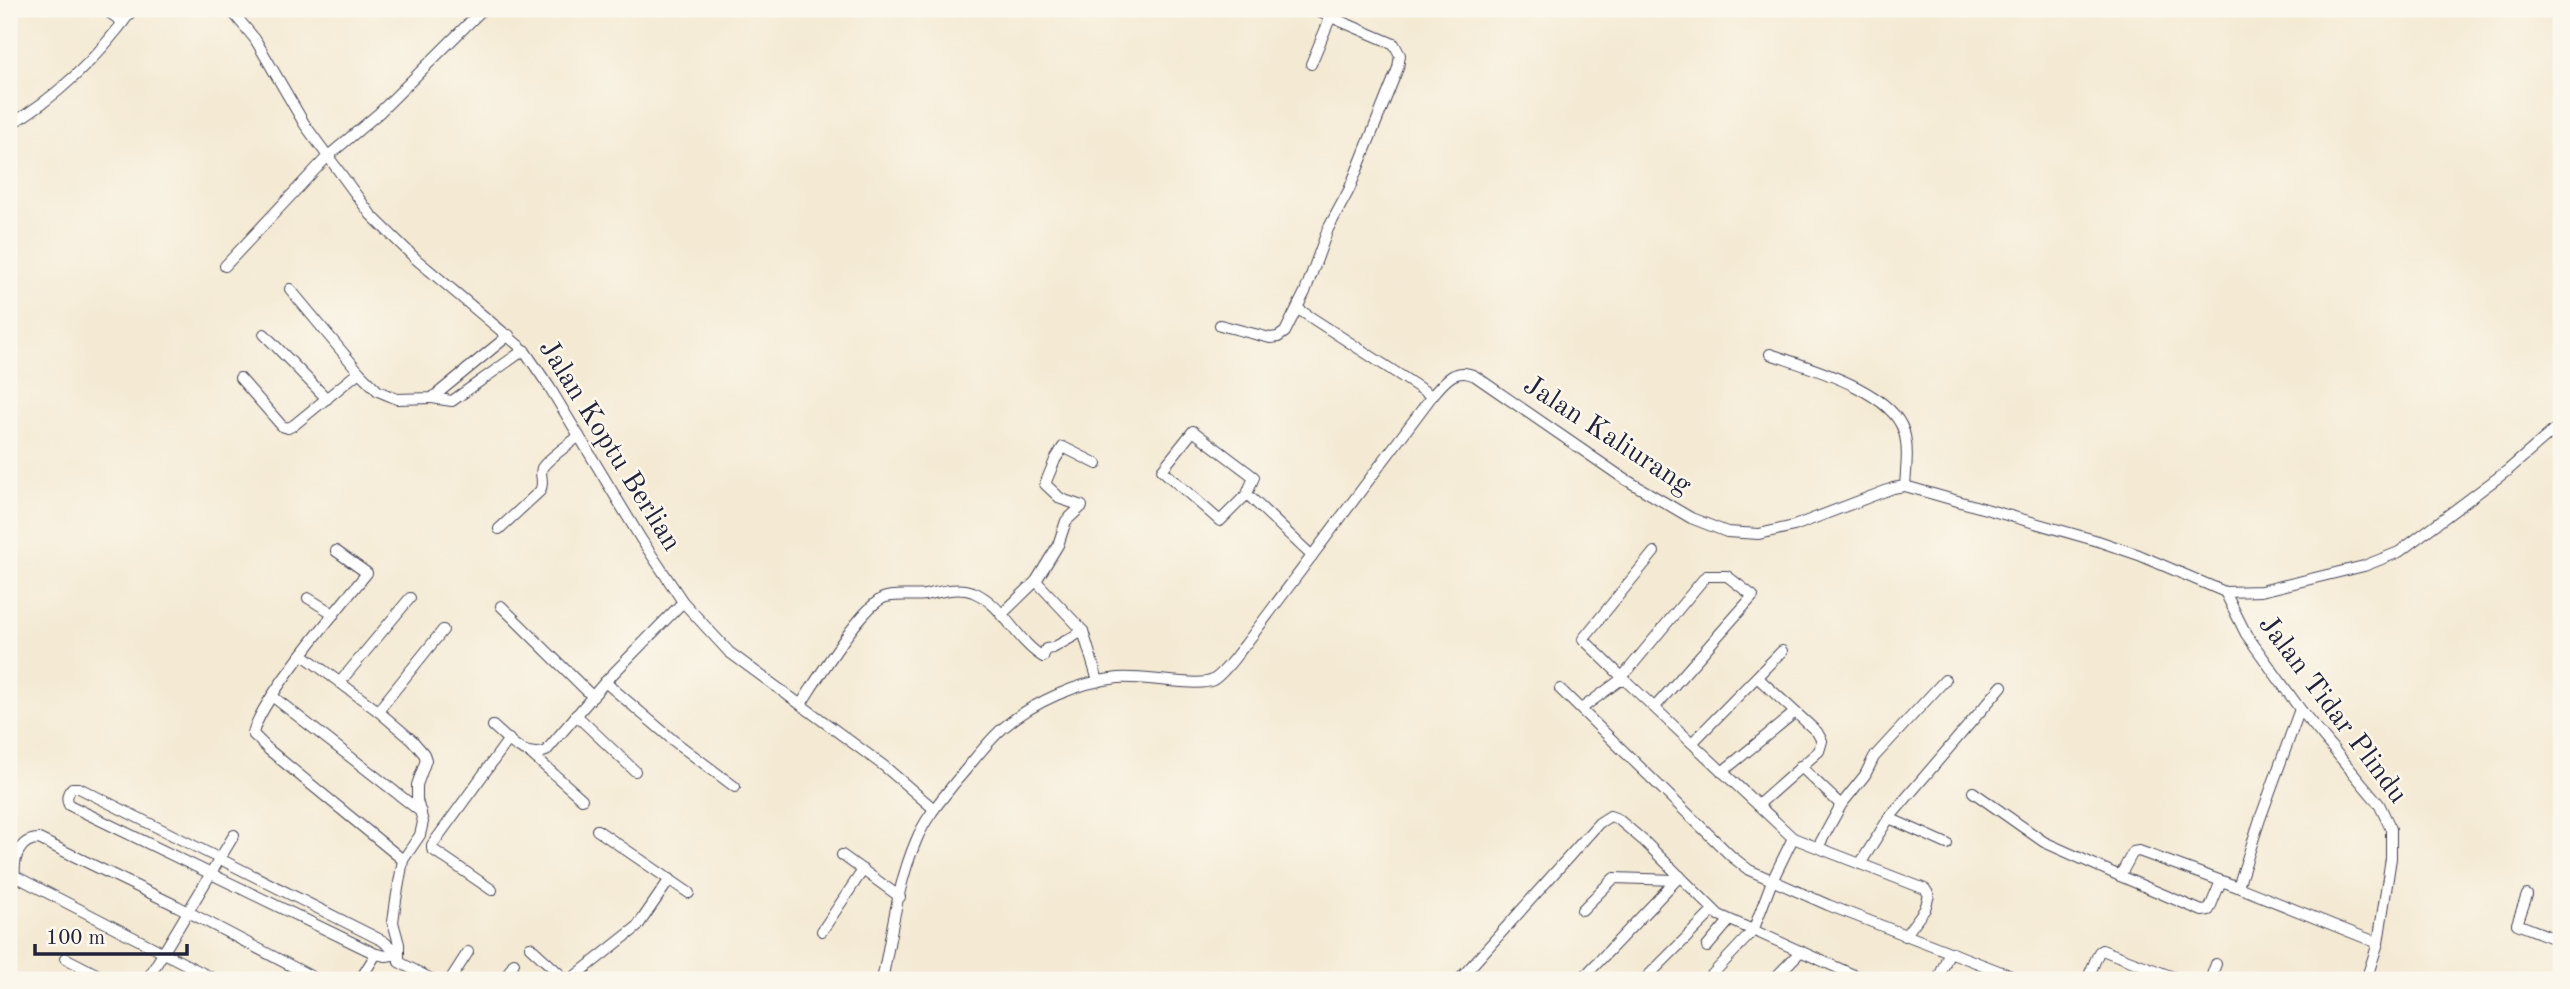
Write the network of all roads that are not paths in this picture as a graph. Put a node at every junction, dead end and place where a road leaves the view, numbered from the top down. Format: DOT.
graph roads {
  1 [pos="103,9"];
  2 [pos="133,9"];
  3 [pos="230,9"];
  4 [pos="483,9"];
  5 [pos="1312,9"];
  6 [pos="1333,13"];
  7 [pos="123,23"];
  8 [pos="1311,64"];
  9 [pos="9,125"];
  10 [pos="327,157"];
  11 [pos="225,266"];
  12 [pos="290,289"];
  13 [pos="1298,309"];
  14 [pos="1220,325"];
  15 [pos="264,334"];
  16 [pos="509,335"];
  17 [pos="524,350"];
  18 [pos="1770,354"];
  19 [pos="359,372"];
  20 [pos="240,378"];
  21 [pos="1432,396"];
  22 [pos="432,398"];
  23 [pos="327,399"];
  24 [pos="2561,424"];
  25 [pos="579,436"];
  26 [pos="1097,464"];
  27 [pos="1906,486"];
  28 [pos="1247,494"];
  29 [pos="499,529"];
  30 [pos="335,551"];
  31 [pos="1654,552"];
  32 [pos="1312,556"];
  33 [pos="1036,581"];
  34 [pos="2225,592"];
  35 [pos="308,598"];
  36 [pos="410,598"];
  37 [pos="683,602"];
  38 [pos="501,606"];
  39 [pos="334,614"];
  40 [pos="1001,615"];
  41 [pos="443,630"];
  42 [pos="1083,631"];
  43 [pos="1782,651"];
  44 [pos="303,655"];
  45 [pos="1758,678"];
  46 [pos="1620,679"];
  47 [pos="1945,680"];
  48 [pos="1098,681"];
  49 [pos="340,682"];
  50 [pos="605,682"];
  51 [pos="2002,686"];
  52 [pos="1560,689"];
  53 [pos="272,696"];
  54 [pos="593,697"];
  55 [pos="801,704"];
  56 [pos="1655,708"];
  57 [pos="1581,709"];
  58 [pos="2300,709"];
  59 [pos="378,711"];
  60 [pos="1794,713"];
  61 [pos="576,715"];
  62 [pos="493,726"];
  63 [pos="509,739"];
  64 [pos="1693,742"];
  65 [pos="530,753"];
  66 [pos="1800,766"];
  67 [pos="635,771"];
  68 [pos="1722,772"];
  69 [pos="735,787"];
  70 [pos="1973,792"];
  71 [pos="582,799"];
  72 [pos="1758,805"];
  73 [pos="1841,805"];
  74 [pos="934,809"];
  75 [pos="421,813"];
  76 [pos="1889,818"];
  77 [pos="597,830"];
  78 [pos="234,835"];
  79 [pos="1793,838"];
  80 [pos="1947,844"];
  81 [pos="1818,847"];
  82 [pos="842,855"];
  83 [pos="219,859"];
  84 [pos="403,860"];
  85 [pos="1860,864"];
  86 [pos="863,870"];
  87 [pos="210,873"];
  88 [pos="2120,876"];
  89 [pos="1678,878"];
  90 [pos="670,879"];
  91 [pos="1772,881"];
  92 [pos="2221,881"];
  93 [pos="2238,887"];
  94 [pos="492,890"];
  95 [pos="690,892"];
  96 [pos="2527,895"];
  97 [pos="900,897"];
  98 [pos="1582,910"];
  99 [pos="187,911"];
  100 [pos="1713,911"];
  101 [pos="1729,921"];
  102 [pos="822,930"];
  103 [pos="1753,931"];
  104 [pos="1905,936"];
  105 [pos="2561,941"];
  106 [pos="2378,943"];
  107 [pos="530,947"];
  108 [pos="1707,947"];
  109 [pos="1801,951"];
  110 [pos="468,952"];
  111 [pos="1949,953"];
  112 [pos="163,954"];
  113 [pos="376,954"];
  114 [pos="398,954"];
  115 [pos="65,958"];
  116 [pos="513,963"];
  117 [pos="2216,964"];
  118 [pos="1993,975"];
  119 [pos="108,980"];
  120 [pos="147,980"];
  121 [pos="216,980"];
  122 [pos="318,980"];
  123 [pos="360,980"];
  124 [pos="433,980"];
  125 [pos="450,980"];
  126 [pos="504,980"];
  127 [pos="568,980"];
  128 [pos="882,980"];
  129 [pos="1459,980"];
  130 [pos="1581,980"];
  131 [pos="1644,980"];
  132 [pos="1707,980"];
  133 [pos="1773,980"];
  134 [pos="1865,980"];
  135 [pos="1938,980"];
  136 [pos="2022,980"];
  137 [pos="2087,980"];
  138 [pos="2181,980"];
  139 [pos="2210,980"];
  140 [pos="2366,980"];
  1 -- 7 [label="street"];
  2 -- 7 [label="street"];
  3 -- 10 [label="street, Jalan Koptu Berlian"];
  4 -- 10 [label="street"];
  5 -- 6 [label="street"];
  6 -- 8 [label="street"];
  6 -- 13 [label="street"];
  7 -- 9 [label="street"];
  10 -- 11 [label="street"];
  10 -- 16 [label="street, Jalan Koptu Berlian"];
  12 -- 19 [label="street"];
  13 -- 14 [label="street"];
  13 -- 21 [label="street"];
  15 -- 23 [label="street"];
  16 -- 17 [label="street, Jalan Koptu Berlian"];
  16 -- 22 [label="street"];
  17 -- 22 [label="street"];
  17 -- 25 [label="street, Jalan Koptu Berlian"];
  18 -- 27 [label="street"];
  19 -- 22 [label="street"];
  19 -- 23 [label="street"];
  20 -- 23 [label="street"];
  21 -- 27 [label="street, Jalan Kaliurang"];
  21 -- 32 [label="street, Jalan Kaliurang"];
  24 -- 34 [label="street"];
  25 -- 29 [label="street"];
  25 -- 37 [label="street, Jalan Koptu Berlian"];
  26 -- 33 [label="street"];
  27 -- 34 [label="street"];
  28 -- 28 [label="street"];
  28 -- 32 [label="street"];
  30 -- 39 [label="street"];
  31 -- 46 [label="street"];
  32 -- 48 [label="street, Jalan Kaliurang"];
  33 -- 40 [label="street"];
  33 -- 42 [label="street"];
  34 -- 58 [label="street, Jalan Tidar Plindu"];
  35 -- 39 [label="street"];
  36 -- 49 [label="street"];
  37 -- 50 [label="street"];
  37 -- 55 [label="street, Jalan Koptu Berlian"];
  38 -- 54 [label="street"];
  39 -- 44 [label="street"];
  40 -- 42 [label="street"];
  40 -- 55 [label="street"];
  41 -- 59 [label="street"];
  42 -- 48 [label="street"];
  43 -- 45 [label="street"];
  44 -- 49 [label="street"];
  44 -- 53 [label="street"];
  45 -- 60 [label="street"];
  45 -- 64 [label="street"];
  46 -- 56 [label="street"];
  46 -- 56 [label="street"];
  46 -- 57 [label="street"];
  47 -- 73 [label="street"];
  48 -- 74 [label="street, Jalan Kaliurang"];
  49 -- 59 [label="street"];
  50 -- 54 [label="street"];
  50 -- 69 [label="street"];
  51 -- 76 [label="street"];
  52 -- 57 [label="street"];
  53 -- 75 [label="street"];
  53 -- 84 [label="street"];
  54 -- 61 [label="street"];
  55 -- 74 [label="street, Jalan Koptu Berlian"];
  56 -- 64 [label="street"];
  57 -- 91 [label="street"];
  58 -- 93 [label="street"];
  58 -- 106 [label="street, Jalan Tidar Plindu"];
  59 -- 75 [label="street"];
  60 -- 66 [label="street"];
  60 -- 68 [label="street"];
  61 -- 65 [label="street"];
  61 -- 67 [label="street"];
  62 -- 63 [label="street"];
  63 -- 65 [label="street"];
  63 -- 94 [label="street"];
  64 -- 68 [label="street"];
  65 -- 71 [label="street"];
  66 -- 72 [label="street"];
  66 -- 73 [label="street"];
  68 -- 72 [label="street"];
  70 -- 88 [label="street"];
  72 -- 79 [label="street"];
  73 -- 81 [label="street"];
  74 -- 97 [label="street, Jalan Kaliurang"];
  75 -- 84 [label="street"];
  76 -- 80 [label="street"];
  76 -- 85 [label="street"];
  77 -- 90 [label="street"];
  78 -- 83 [label="street"];
  79 -- 81 [label="street"];
  79 -- 91 [label="street"];
  81 -- 85 [label="street"];
  82 -- 86 [label="street"];
  83 -- 87 [label="street"];
  83 -- 87 [label="street"];
  83 -- 114 [label="street"];
  84 -- 114 [label="street"];
  85 -- 104 [label="street"];
  86 -- 97 [label="street"];
  86 -- 102 [label="street"];
  87 -- 99 [label="street"];
  87 -- 113 [label="street"];
  88 -- 92 [label="street"];
  88 -- 92 [label="street"];
  89 -- 98 [label="street"];
  89 -- 100 [label="street"];
  89 -- 129 [label="street"];
  89 -- 130 [label="street"];
  90 -- 95 [label="street"];
  90 -- 127 [label="street"];
  91 -- 103 [label="street"];
  91 -- 104 [label="street"];
  92 -- 93 [label="street"];
  93 -- 106 [label="street"];
  96 -- 105 [label="street"];
  97 -- 128 [label="street, Jalan Kaliurang"];
  99 -- 112 [label="street"];
  99 -- 112 [label="street"];
  99 -- 122 [label="street"];
  100 -- 101 [label="street"];
  100 -- 131 [label="street"];
  101 -- 103 [label="street"];
  101 -- 108 [label="street"];
  103 -- 109 [label="street"];
  103 -- 132 [label="street"];
  104 -- 111 [label="street"];
  106 -- 140 [label="street, Jalan Tidar Plindu"];
  107 -- 127 [label="street"];
  109 -- 133 [label="street"];
  109 -- 134 [label="street"];
  110 -- 125 [label="street"];
  111 -- 118 [label="street"];
  111 -- 135 [label="street"];
  112 -- 120 [label="street"];
  112 -- 121 [label="street"];
  113 -- 114 [label="street"];
  113 -- 123 [label="street"];
  114 -- 124 [label="street"];
  115 -- 119 [label="street"];
  116 -- 126 [label="street"];
  117 -- 139 [label="street"];
  118 -- 136 [label="street"];
  137 -- 138 [label="street"];
}
